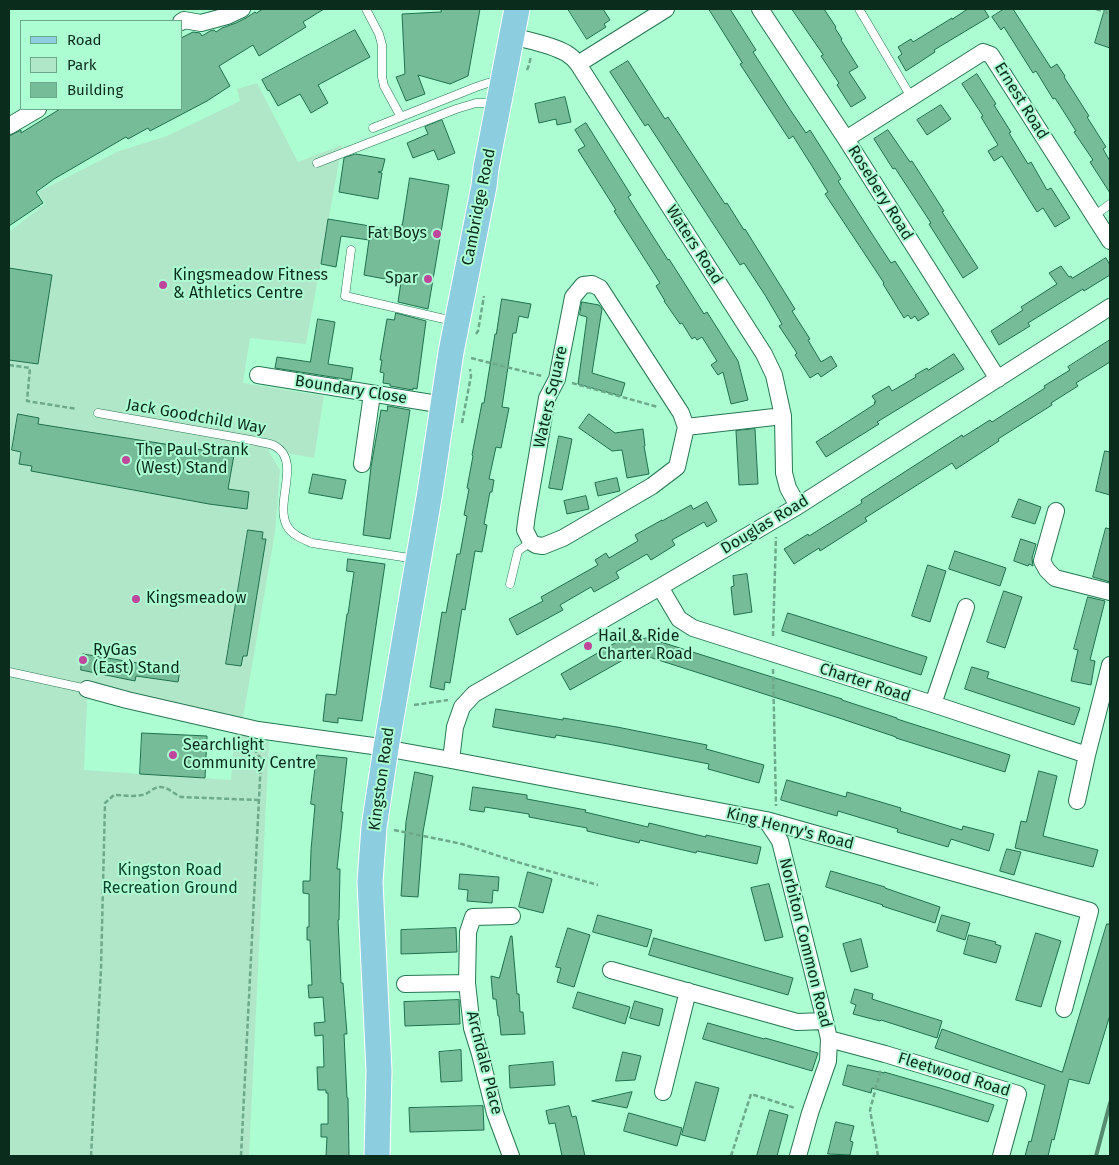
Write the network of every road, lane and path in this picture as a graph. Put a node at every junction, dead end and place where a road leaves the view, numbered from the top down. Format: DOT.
graph roads {
  1 [pos="242,9"];
  2 [pos="366,9"];
  3 [pos="517,9"];
  4 [pos="666,9"];
  5 [pos="760,9"];
  6 [pos="859,9"];
  7 [pos="1096,9"];
  8 [pos="1110,14"];
  9 [pos="180,17"];
  10 [pos="512,36"];
  11 [pos="578,64"];
  12 [pos="501,93"];
  13 [pos="911,97"];
  14 [pos="36,110"];
  15 [pos="401,117"];
  16 [pos="9,126"];
  17 [pos="373,128"];
  18 [pos="846,139"];
  19 [pos="317,163"];
  20 [pos="1110,204"];
  21 [pos="1094,216"];
  22 [pos="1110,241"];
  23 [pos="351,250"];
  24 [pos="1110,307"];
  25 [pos="457,322"];
  26 [pos="471,358"];
  27 [pos="9,365"];
  28 [pos="258,376"];
  29 [pos="557,379"];
  30 [pos="998,379"];
  31 [pos="372,394"];
  32 [pos="444,406"];
  33 [pos="77,409"];
  34 [pos="98,413"];
  35 [pos="783,416"];
  36 [pos="684,420"];
  37 [pos="362,464"];
  38 [pos="798,506"];
  39 [pos="1056,511"];
  40 [pos="531,542"];
  41 [pos="418,559"];
  42 [pos="510,584"];
  43 [pos="660,587"];
  44 [pos="1110,592"];
  45 [pos="966,607"];
  46 [pos="1110,665"];
  47 [pos="9,672"];
  48 [pos="87,689"];
  49 [pos="474,694"];
  50 [pos="933,704"];
  51 [pos="406,707"];
  52 [pos="258,730"];
  53 [pos="386,748"];
  54 [pos="1087,755"];
  55 [pos="451,760"];
  56 [pos="259,800"];
  57 [pos="1077,801"];
  58 [pos="766,820"];
  59 [pos="381,828"];
  60 [pos="598,885"];
  61 [pos="512,916"];
  62 [pos="611,970"];
  63 [pos="467,983"];
  64 [pos="405,984"];
  65 [pos="688,991"];
  66 [pos="1064,1009"];
  67 [pos="825,1021"];
  68 [pos="828,1039"];
  69 [pos="885,1054"];
  70 [pos="663,1092"];
  71 [pos="810,1113"];
  72 [pos="91,1156"];
  73 [pos="241,1156"];
  74 [pos="377,1156"];
  75 [pos="511,1156"];
  76 [pos="731,1156"];
  77 [pos="798,1156"];
  78 [pos="878,1156"];
  79 [pos="1001,1156"];
  1 -- 9 [label="street"];
  2 -- 15 [label="lane"];
  3 -- 10 [label="main road, Cambridge Road"];
  4 -- 11 [label="street"];
  5 -- 18 [label="street, Rosebery Road"];
  6 -- 13 [label="lane"];
  7 -- 8 [label="path"];
  10 -- 11 [label="street, Waters Road"];
  10 -- 12 [label="main road, Cambridge Road"];
  11 -- 35 [label="street, Waters Road"];
  12 -- 15 [label="lane"];
  12 -- 19 [label="lane"];
  12 -- 25 [label="main road, Cambridge Road"];
  13 -- 18 [label="street, Ernest Road"];
  13 -- 21 [label="street, Ernest Road"];
  14 -- 16 [label="street"];
  15 -- 17 [label="lane"];
  18 -- 30 [label="street, Rosebery Road"];
  20 -- 21 [label="lane"];
  21 -- 22 [label="street, Ernest Road"];
  23 -- 25 [label="lane"];
  24 -- 30 [label="street, Douglas Road"];
  25 -- 32 [label="main road, Cambridge Road"];
  26 -- 29 [label="path"];
  27 -- 33 [label="path"];
  28 -- 31 [label="street, Boundary Close"];
  29 -- 36 [label="path"];
  29 -- 36 [label="street, Waters Square"];
  29 -- 40 [label="street, Waters Square"];
  30 -- 38 [label="street, Douglas Road"];
  31 -- 32 [label="street, Boundary Close"];
  31 -- 37 [label="street"];
  32 -- 41 [label="main road, Kingston Road"];
  34 -- 41 [label="lane, Jack Goodchild Way"];
  35 -- 36 [label="street"];
  35 -- 38 [label="street, Waters Road"];
  36 -- 40 [label="street"];
  38 -- 43 [label="street, Douglas Road"];
  39 -- 44 [label="street"];
  40 -- 42 [label="lane"];
  41 -- 53 [label="main road, Kingston Road"];
  43 -- 49 [label="street, Douglas Road"];
  43 -- 50 [label="street, Charter Road"];
  45 -- 50 [label="street"];
  46 -- 54 [label="street"];
  47 -- 48 [label="lane"];
  48 -- 52 [label="street, King Henry's Road"];
  49 -- 51 [label="path"];
  49 -- 55 [label="street, Douglas Road"];
  50 -- 54 [label="street, Charter Road"];
  52 -- 53 [label="street, King Henry's Road"];
  52 -- 56 [label="path"];
  53 -- 55 [label="street, King Henry's Road"];
  53 -- 59 [label="main road, Kingston Road"];
  54 -- 57 [label="street"];
  55 -- 58 [label="street, King Henry's Road"];
  56 -- 72 [label="path"];
  56 -- 73 [label="path"];
  58 -- 66 [label="street, King Henry's Road"];
  58 -- 67 [label="street, Norbiton Common Road"];
  59 -- 60 [label="path"];
  59 -- 74 [label="main road, Kingston Road"];
  61 -- 63 [label="street, Archdale Place"];
  62 -- 65 [label="street"];
  63 -- 64 [label="street"];
  63 -- 75 [label="street, Archdale Place"];
  65 -- 67 [label="street"];
  65 -- 70 [label="street"];
  67 -- 68 [label="street, Norbiton Common Road"];
  68 -- 69 [label="street, Fleetwood Road"];
  68 -- 71 [label="street, Norbiton Common Road"];
  69 -- 78 [label="path"];
  69 -- 79 [label="street, Fleetwood Road"];
  71 -- 76 [label="path"];
  71 -- 77 [label="street, Norbiton Common Road"];
}
